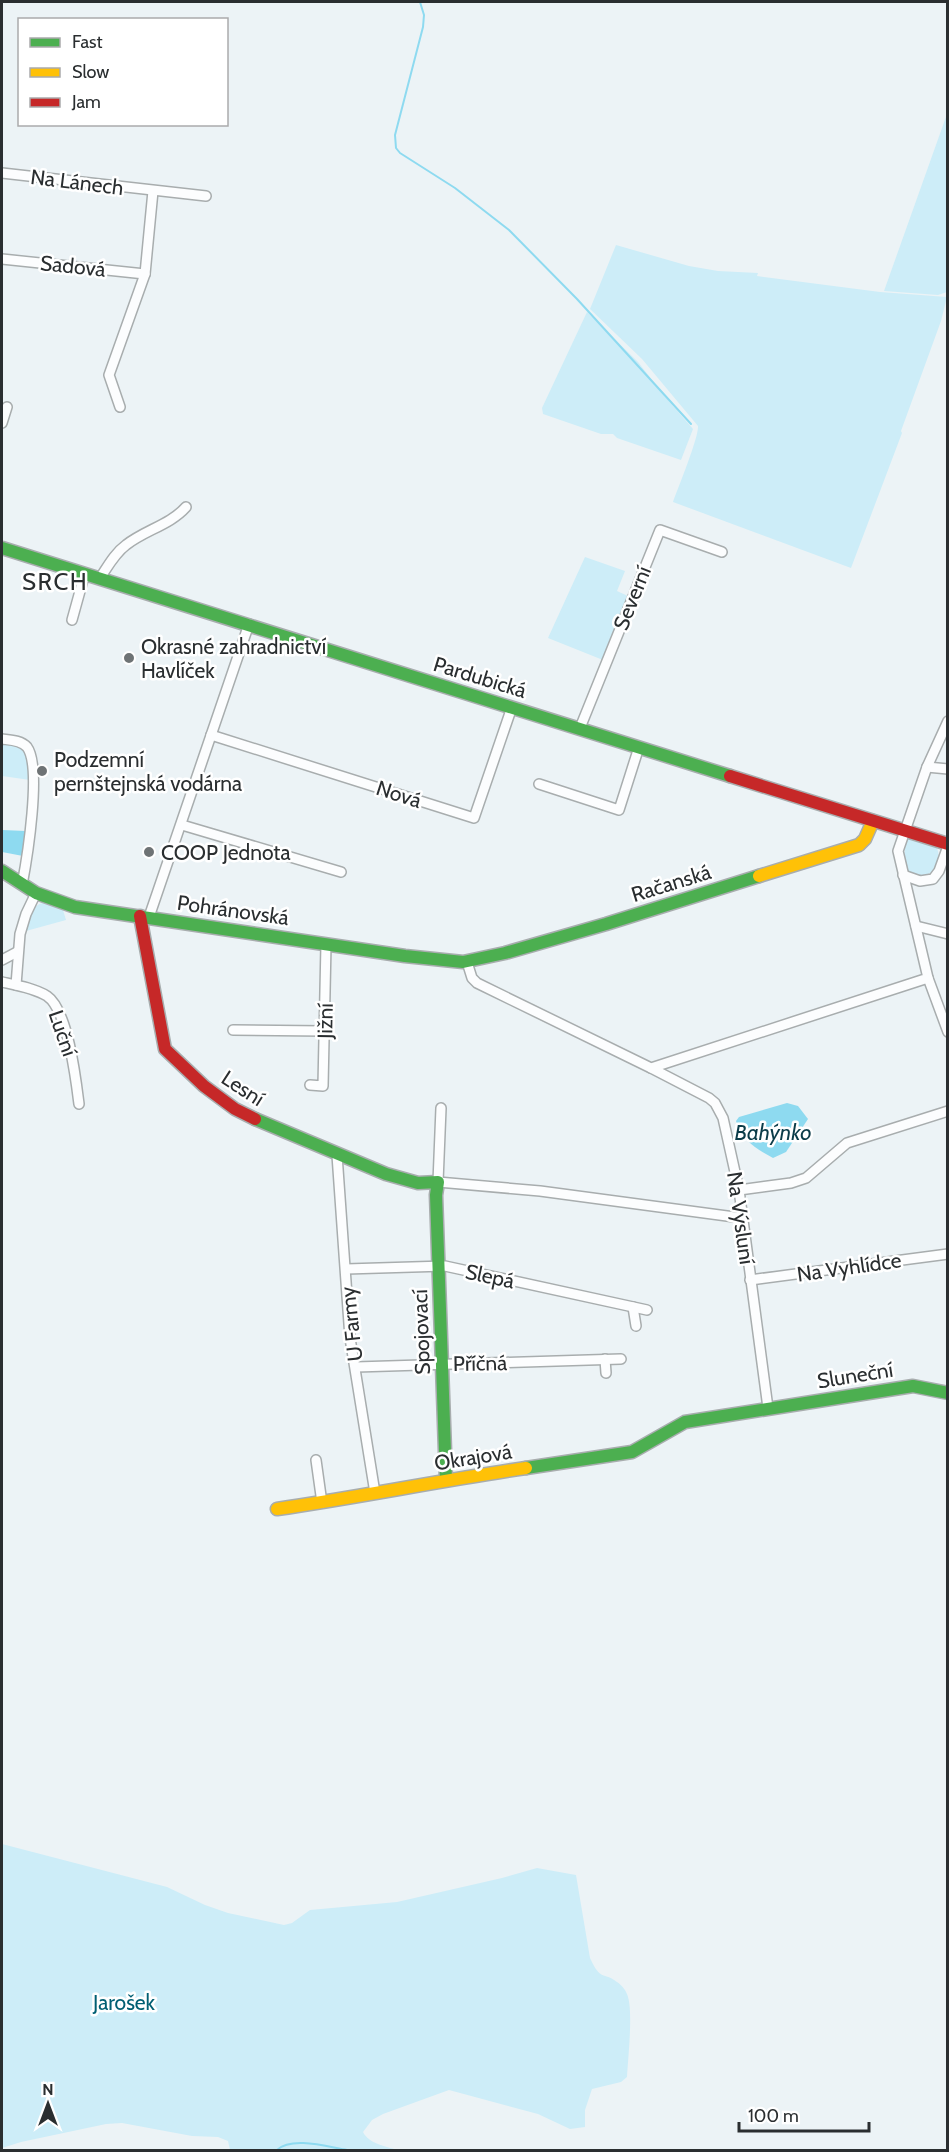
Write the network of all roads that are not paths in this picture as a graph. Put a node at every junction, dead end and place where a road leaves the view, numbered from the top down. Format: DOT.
graph roads {
  1 [pos="2,173"];
  2 [pos="153,191"];
  3 [pos="206,196"];
  4 [pos="2,259"];
  5 [pos="145,274"];
  6 [pos="7,406"];
  7 [pos="120,407"];
  8 [pos="2,423"];
  9 [pos="186,507"];
  10 [pos="2,548"];
  11 [pos="722,552"];
  12 [pos="85,573"];
  13 [pos="100,578"];
  14 [pos="72,620"];
  15 [pos="249,624"];
  16 [pos="512,707"];
  17 [pos="948,721"];
  18 [pos="580,728"];
  19 [pos="211,735"];
  20 [pos="2,739"];
  21 [pos="639,747"];
  22 [pos="927,767"];
  23 [pos="948,769"];
  24 [pos="539,784"];
  25 [pos="873,821"];
  26 [pos="182,825"];
  27 [pos="904,830"];
  28 [pos="948,845"];
  29 [pos="2,871"];
  30 [pos="340,872"];
  31 [pos="903,875"];
  32 [pos="22,885"];
  33 [pos="36,893"];
  34 [pos="145,917"];
  35 [pos="916,926"];
  36 [pos="948,934"];
  37 [pos="326,944"];
  38 [pos="18,952"];
  39 [pos="2,960"];
  40 [pos="467,962"];
  41 [pos="928,978"];
  42 [pos="2,982"];
  43 [pos="16,985"];
  44 [pos="232,1030"];
  45 [pos="324,1031"];
  46 [pos="948,1032"];
  47 [pos="651,1068"];
  48 [pos="310,1085"];
  49 [pos="79,1104"];
  50 [pos="441,1108"];
  51 [pos="948,1111"];
  52 [pos="338,1155"];
  53 [pos="438,1182"];
  54 [pos="739,1190"];
  55 [pos="742,1218"];
  56 [pos="948,1254"];
  57 [pos="438,1266"];
  58 [pos="346,1269"];
  59 [pos="750,1280"];
  60 [pos="633,1307"];
  61 [pos="647,1310"];
  62 [pos="636,1326"];
  63 [pos="605,1359"];
  64 [pos="621,1359"];
  65 [pos="442,1364"];
  66 [pos="356,1367"];
  67 [pos="606,1372"];
  68 [pos="948,1394"];
  69 [pos="768,1408"];
  70 [pos="316,1460"];
  71 [pos="577,1462"];
  72 [pos="446,1480"];
  73 [pos="375,1493"];
  74 [pos="322,1503"];
  75 [pos="278,1509"];
  1 -- 2 [label="street, Na Lánech"];
  2 -- 3 [label="street, Na Lánech"];
  2 -- 5 [label="street"];
  4 -- 5 [label="street, Sadová"];
  5 -- 7 [label="street"];
  6 -- 8 [label="street"];
  9 -- 13 [label="street"];
  10 -- 12 [label="street, Pardubická"];
  11 -- 18 [label="street, Severní"];
  12 -- 13 [label="street, Pardubická"];
  12 -- 14 [label="street"];
  13 -- 15 [label="street, Pardubická"];
  15 -- 16 [label="street, Pardubická"];
  15 -- 19 [label="street"];
  16 -- 18 [label="street, Pardubická"];
  16 -- 19 [label="street, Nová"];
  17 -- 22 [label="street"];
  18 -- 21 [label="street, Pardubická"];
  19 -- 26 [label="street"];
  20 -- 32 [label="street"];
  21 -- 24 [label="street"];
  21 -- 25 [label="street, Pardubická"];
  22 -- 23 [label="street"];
  22 -- 27 [label="street"];
  25 -- 27 [label="street, Pardubická"];
  25 -- 40 [label="street, Račanská"];
  26 -- 30 [label="street"];
  26 -- 34 [label="street"];
  27 -- 28 [label="street, Pardubická"];
  27 -- 31 [label="street"];
  28 -- 31 [label="street"];
  29 -- 32 [label="street, Pohránovská"];
  31 -- 35 [label="street"];
  32 -- 33 [label="street, Pohránovská"];
  33 -- 34 [label="street, Pohránovská"];
  33 -- 38 [label="street"];
  34 -- 37 [label="street, Pohránovská"];
  34 -- 52 [label="street, Lesní"];
  35 -- 36 [label="street"];
  35 -- 41 [label="street"];
  37 -- 40 [label="street, Pohránovská"];
  37 -- 45 [label="street, Jižní"];
  38 -- 39 [label="street"];
  38 -- 43 [label="street"];
  40 -- 47 [label="street, Na Výsluní"];
  41 -- 46 [label="street"];
  41 -- 47 [label="street"];
  42 -- 43 [label="street, Luční"];
  43 -- 49 [label="street, Luční"];
  44 -- 45 [label="street"];
  45 -- 48 [label="street, Jižní"];
  47 -- 54 [label="street, Na Výsluní"];
  50 -- 53 [label="street"];
  51 -- 54 [label="street"];
  52 -- 53 [label="street, Lesní"];
  52 -- 58 [label="street, U Farmy"];
  53 -- 55 [label="street, Lesní"];
  53 -- 57 [label="street, Spojovací"];
  54 -- 55 [label="street, Na Výsluní"];
  55 -- 59 [label="street, Na Výsluní"];
  56 -- 59 [label="street, Na Vyhlídce"];
  57 -- 58 [label="street, Slepá"];
  57 -- 60 [label="street, Slepá"];
  57 -- 65 [label="street, Spojovací"];
  58 -- 66 [label="street, U Farmy"];
  59 -- 69 [label="street, Na Výsluní"];
  60 -- 61 [label="street, Slepá"];
  60 -- 62 [label="street"];
  63 -- 64 [label="street, Příčná"];
  63 -- 65 [label="street, Příčná"];
  63 -- 67 [label="street"];
  65 -- 66 [label="street, Příčná"];
  65 -- 72 [label="street, Spojovací"];
  66 -- 73 [label="street, U Farmy"];
  68 -- 69 [label="street, Sluneční"];
  69 -- 71 [label="street, Sluneční"];
  70 -- 74 [label="street"];
  71 -- 72 [label="street, Okrajová"];
  72 -- 73 [label="street, Okrajová"];
  73 -- 74 [label="street, Okrajová"];
  74 -- 75 [label="street, Okrajová"];
}
